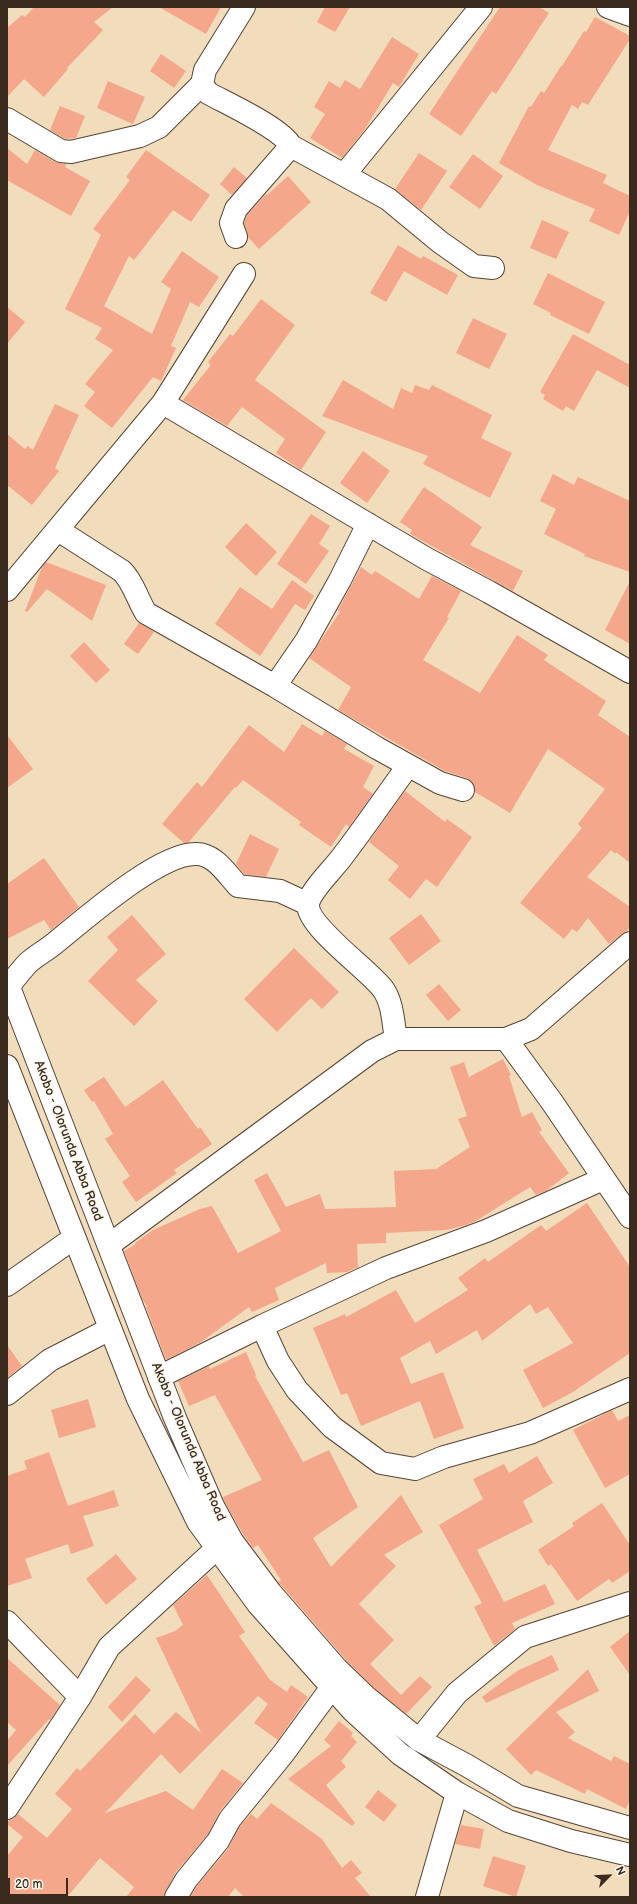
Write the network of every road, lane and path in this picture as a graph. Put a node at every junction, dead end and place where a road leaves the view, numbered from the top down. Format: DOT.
graph roads {
  1 [pos="244,7"];
  2 [pos="481,7"];
  3 [pos="608,7"];
  4 [pos="630,15"];
  5 [pos="202,84"];
  6 [pos="7,119"];
  7 [pos="291,146"];
  8 [pos="344,176"];
  9 [pos="236,237"];
  10 [pos="493,268"];
  11 [pos="244,274"];
  12 [pos="163,403"];
  13 [pos="368,524"];
  14 [pos="58,530"];
  15 [pos="7,590"];
  16 [pos="630,672"];
  17 [pos="275,686"];
  18 [pos="408,766"];
  19 [pos="463,790"];
  20 [pos="308,904"];
  21 [pos="630,943"];
  22 [pos="8,984"];
  23 [pos="396,1039"];
  24 [pos="506,1040"];
  25 [pos="7,1066"];
  26 [pos="603,1180"];
  27 [pos="630,1217"];
  28 [pos="74,1238"];
  29 [pos="108,1244"];
  30 [pos="7,1285"];
  31 [pos="262,1326"];
  32 [pos="110,1329"];
  33 [pos="159,1376"];
  34 [pos="630,1389"];
  35 [pos="7,1394"];
  36 [pos="216,1548"];
  37 [pos="630,1603"];
  38 [pos="7,1622"];
  39 [pos="332,1688"];
  40 [pos="80,1697"];
  41 [pos="419,1740"];
  42 [pos="458,1794"];
  43 [pos="7,1808"];
  44 [pos="630,1828"];
  45 [pos="630,1855"];
  46 [pos="176,1897"];
  47 [pos="426,1897"];
  1 -- 5 [label="street"];
  2 -- 8 [label="street"];
  3 -- 4 [label="street"];
  5 -- 6 [label="street"];
  5 -- 7 [label="street"];
  7 -- 8 [label="street"];
  7 -- 9 [label="street"];
  8 -- 10 [label="street"];
  11 -- 12 [label="street"];
  12 -- 13 [label="street"];
  12 -- 14 [label="street"];
  13 -- 16 [label="street"];
  13 -- 17 [label="street"];
  14 -- 15 [label="street"];
  14 -- 17 [label="street"];
  17 -- 18 [label="street"];
  18 -- 19 [label="street"];
  18 -- 20 [label="street"];
  20 -- 22 [label="street"];
  20 -- 23 [label="street"];
  21 -- 24 [label="street"];
  22 -- 29 [label="street, Akobo - Olorunda Abba Road"];
  23 -- 24 [label="street"];
  23 -- 29 [label="street"];
  24 -- 26 [label="street"];
  25 -- 28 [label="street, Akobo - Olorunda Abba Road"];
  26 -- 27 [label="street"];
  26 -- 31 [label="street"];
  28 -- 30 [label="street"];
  28 -- 32 [label="street, Akobo - Olorunda Abba Road"];
  29 -- 33 [label="street, Akobo - Olorunda Abba Road"];
  31 -- 33 [label="street"];
  31 -- 34 [label="street"];
  32 -- 35 [label="street"];
  32 -- 36 [label="street, Akobo - Olorunda Abba Road"];
  33 -- 41 [label="street, Akobo - Olorunda Abba Road"];
  36 -- 39 [label="street, Akobo - Olorunda Abba Road"];
  36 -- 40 [label="street"];
  37 -- 41 [label="street"];
  38 -- 40 [label="street"];
  39 -- 42 [label="street, Akobo - Olorunda Abba Road"];
  39 -- 46 [label="street"];
  40 -- 43 [label="street"];
  41 -- 44 [label="street, Akobo - Olorunda Abba Road"];
  42 -- 45 [label="street, Akobo - Olorunda Abba Road"];
  42 -- 47 [label="street"];
}
